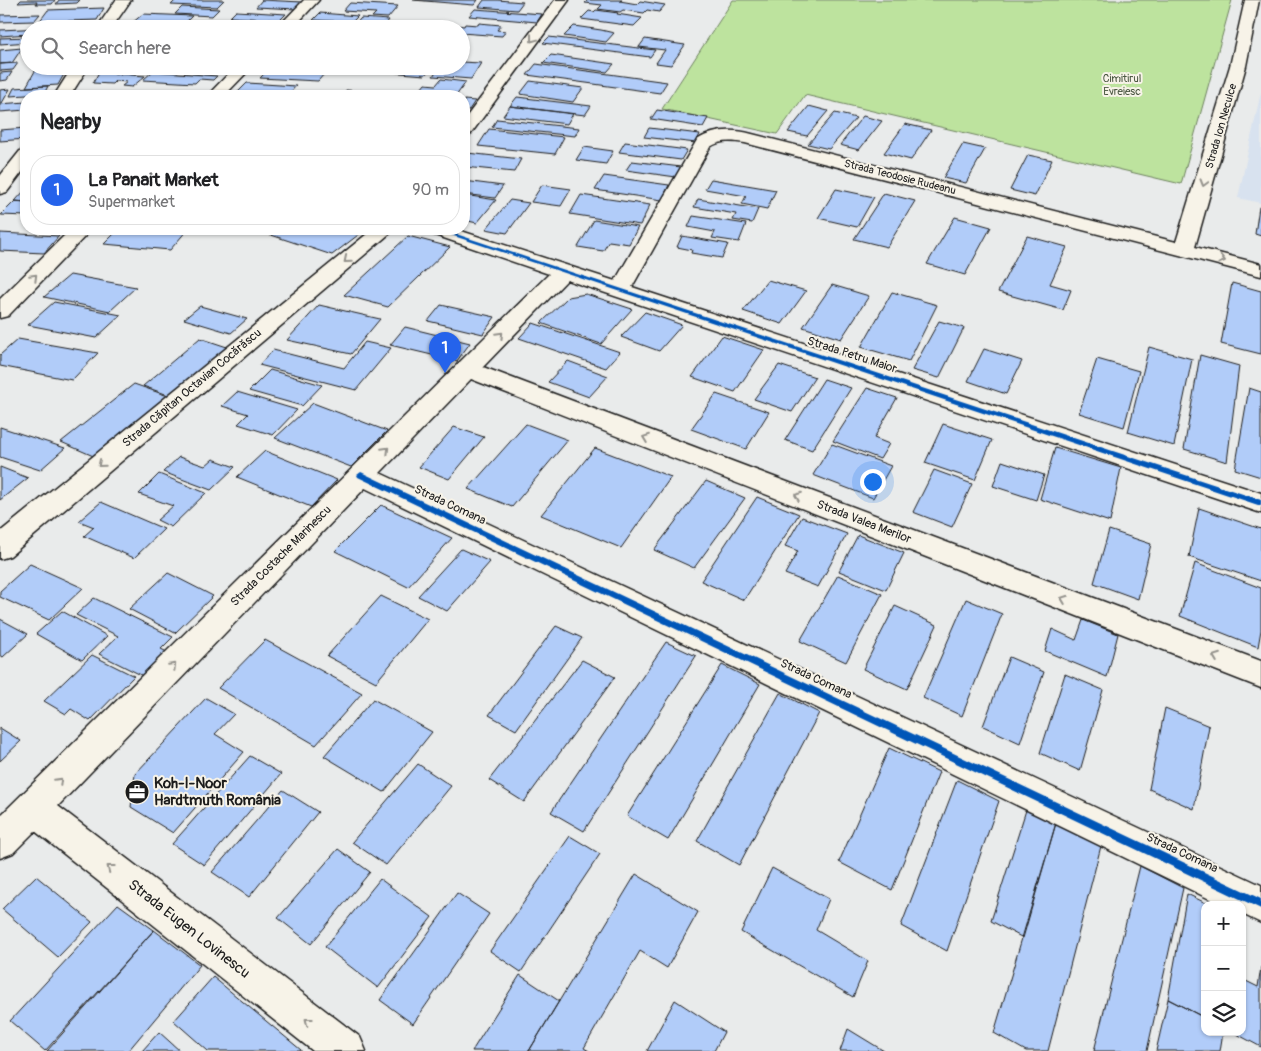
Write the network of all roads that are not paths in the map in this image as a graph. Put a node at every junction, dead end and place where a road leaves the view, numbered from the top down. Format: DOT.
graph roads {
  1 [pos="124,0"];
  2 [pos="312,0"];
  3 [pos="562,0"];
  4 [pos="1252,0"];
  5 [pos="109,20"];
  6 [pos="292,20"];
  7 [pos="75,75"];
  8 [pos="236,75"];
  9 [pos="66,90"];
  10 [pos="221,90"];
  11 [pos="470,123"];
  12 [pos="20,162"];
  13 [pos="0,164"];
  14 [pos="20,166"];
  15 [pos="0,188"];
  16 [pos="76,235"];
  17 [pos="378,235"];
  18 [pos="454,235"];
  19 [pos="1184,250"];
  20 [pos="1261,270"];
  21 [pos="563,272"];
  22 [pos="620,290"];
  23 [pos="0,312"];
  24 [pos="467,369"];
  25 [pos="361,475"];
  26 [pos="1261,503"];
  27 [pos="0,548"];
  28 [pos="1261,675"];
  29 [pos="33,808"];
  30 [pos="0,841"];
  31 [pos="1261,904"];
  32 [pos="346,1051"];
  1 -- 5 [label="street"];
  2 -- 6 [label="street"];
  3 -- 11 [label="street, one-way"];
  4 -- 19 [label="street, Strada Ion Neculce, one-way"];
  7 -- 9 [label="street"];
  8 -- 10 [label="street"];
  12 -- 13 [label="street"];
  14 -- 15 [label="street"];
  23 -- 16 [label="street, one-way"];
  17 -- 27 [label="street, Strada Căpitan Octavian Cocărăscu, one-way"];
  18 -- 21 [label="street, Strada Petru Maior"];
  19 -- 20 [label="street, Strada Teodosie Rudeanu, one-way"];
  19 -- 22 [label="street, Strada Teodosie Rudeanu"];
  21 -- 22 [label="street, Strada Petru Maior"];
  24 -- 21 [label="street, Strada Costache Marinescu, one-way"];
  22 -- 26 [label="street, Strada Petru Maior"];
  25 -- 24 [label="street, Strada Costache Marinescu, one-way"];
  28 -- 24 [label="street, Strada Valea Merilor, one-way"];
  29 -- 25 [label="street, Strada Costache Marinescu, one-way"];
  25 -- 31 [label="street, Strada Comana"];
  29 -- 30 [label="street, Strada Costache Marinescu"];
  32 -- 29 [label="street, Strada Eugen Lovinescu, one-way"];
}
